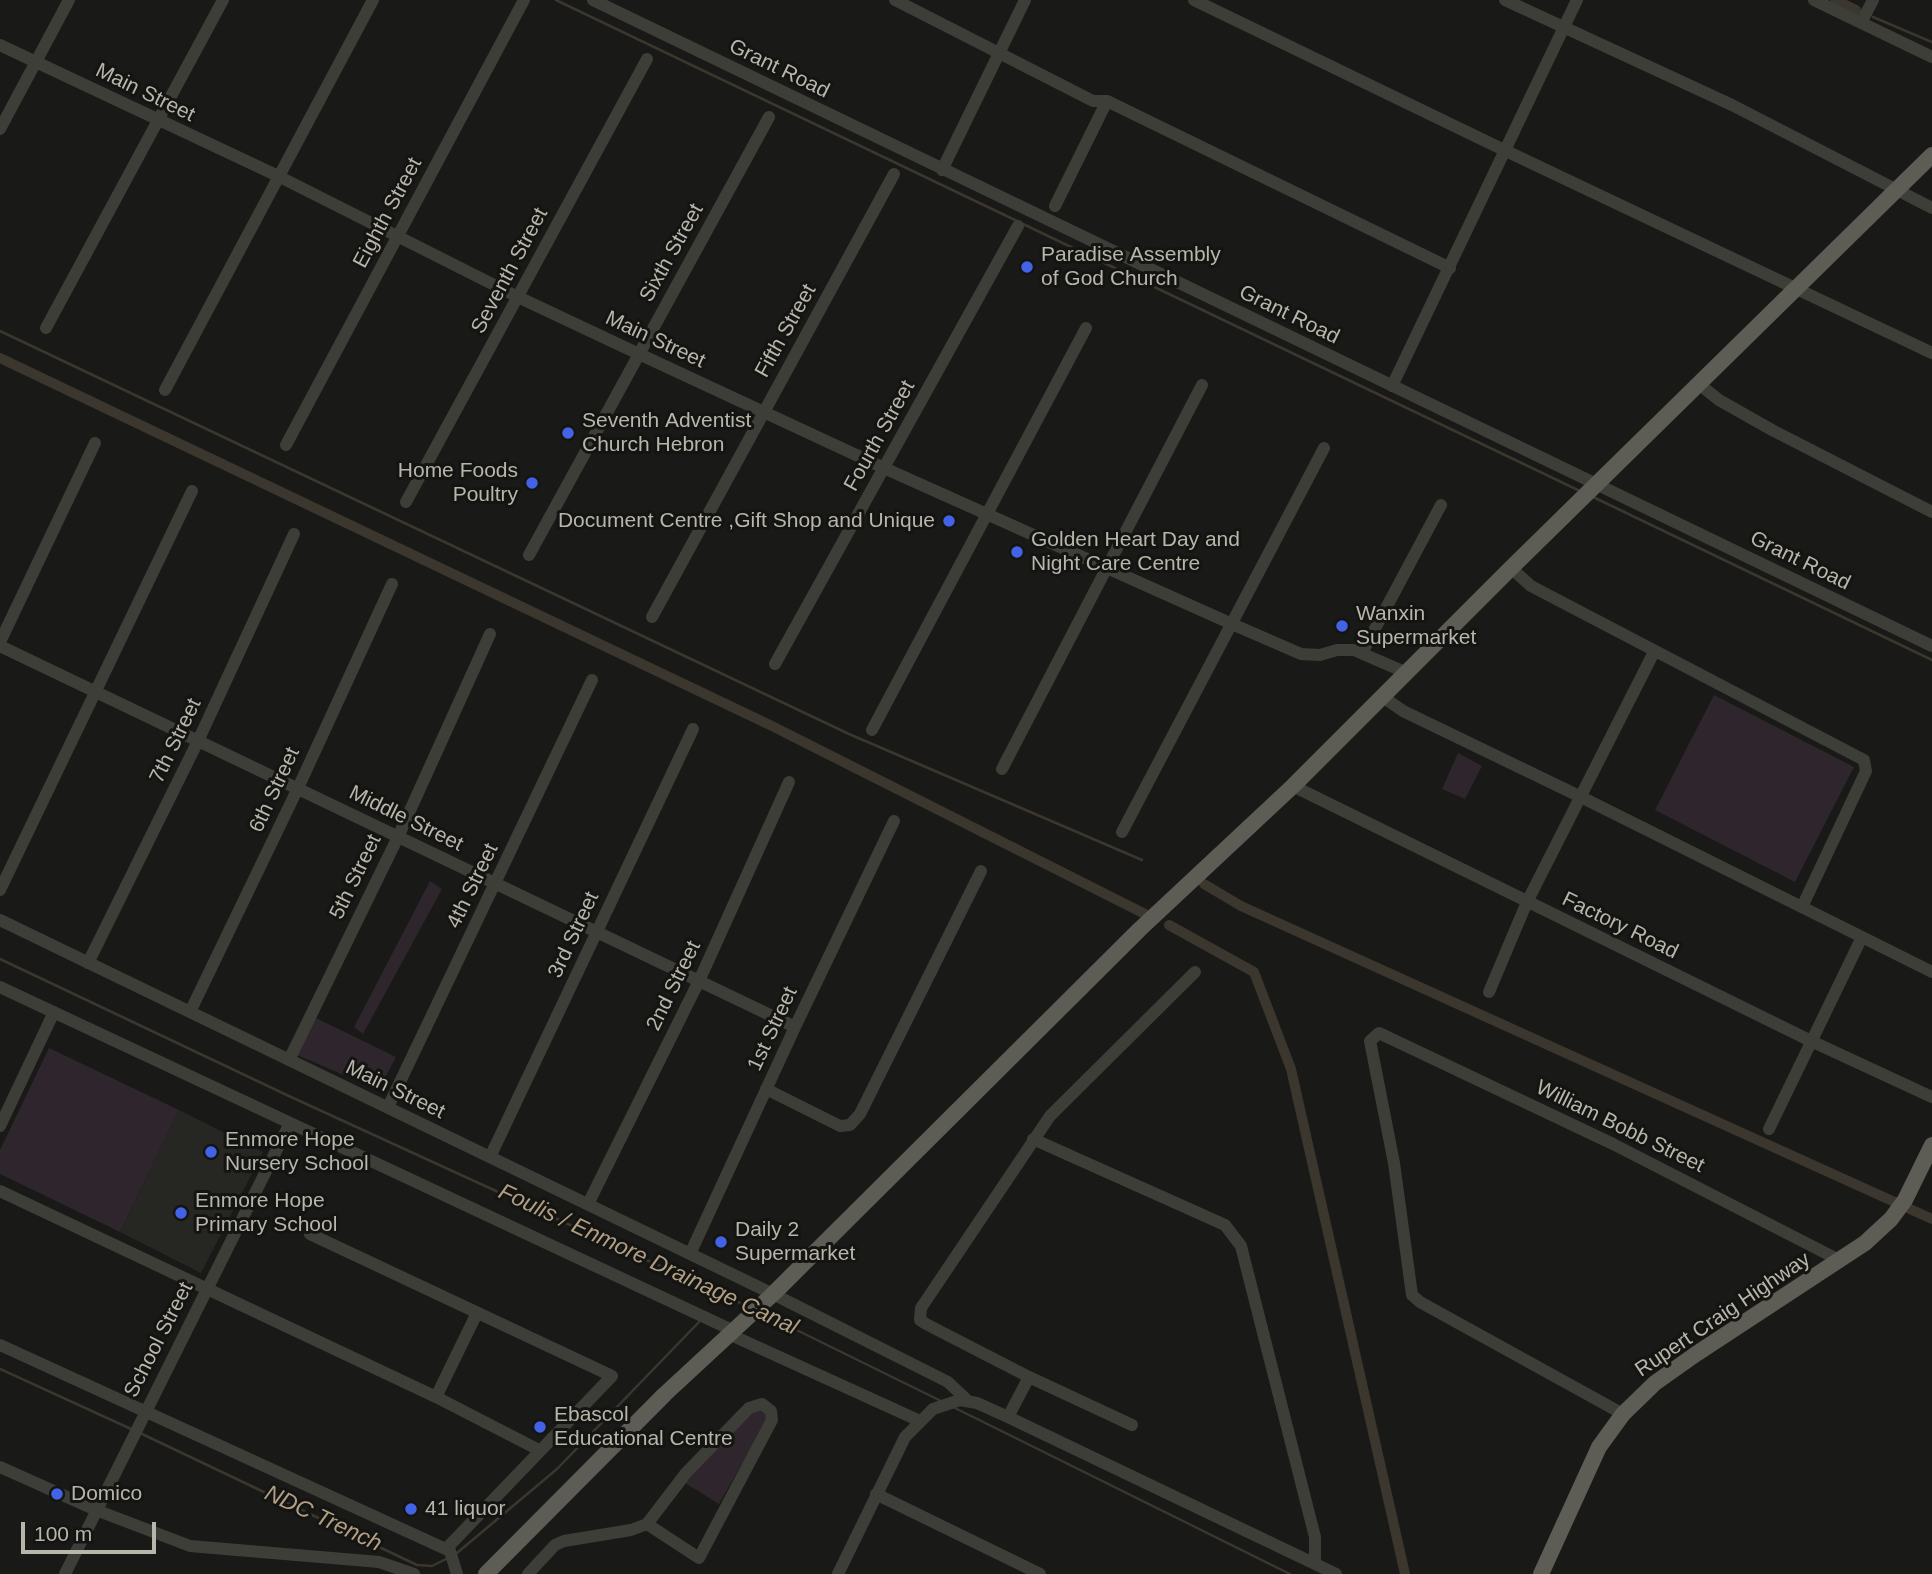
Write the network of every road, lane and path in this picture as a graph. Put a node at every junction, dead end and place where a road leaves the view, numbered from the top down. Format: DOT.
graph roads {
  1 [pos="69,0"];
  2 [pos="223,0"];
  3 [pos="373,0"];
  4 [pos="524,0"];
  5 [pos="593,0"];
  6 [pos="895,0"];
  7 [pos="1025,0"];
  8 [pos="1194,0"];
  9 [pos="1505,0"];
  10 [pos="1577,0"];
  11 [pos="1814,0"];
  12 [pos="1873,0"];
  13 [pos="1861,23"];
  14 [pos="1563,28"];
  15 [pos="0,45"];
  16 [pos="999,53"];
  17 [pos="1932,57"];
  18 [pos="647,59"];
  19 [pos="36,61"];
  20 [pos="1107,101"];
  21 [pos="769,117"];
  22 [pos="158,121"];
  23 [pos="0,130"];
  24 [pos="1504,150"];
  25 [pos="1932,155"];
  26 [pos="942,170"];
  27 [pos="894,174"];
  28 [pos="278,176"];
  29 [pos="1896,191"];
  30 [pos="1055,206"];
  31 [pos="1932,208"];
  32 [pos="1018,226"];
  33 [pos="399,235"];
  34 [pos="1450,268"];
  35 [pos="1796,287"];
  36 [pos="518,296"];
  37 [pos="46,328"];
  38 [pos="1086,328"];
  39 [pos="1932,353"];
  40 [pos="639,354"];
  41 [pos="1699,384"];
  42 [pos="1202,385"];
  43 [pos="1392,386"];
  44 [pos="165,390"];
  45 [pos="764,412"];
  46 [pos="94,443"];
  47 [pos="286,444"];
  48 [pos="1324,448"];
  49 [pos="884,468"];
  50 [pos="1597,484"];
  51 [pos="192,491"];
  52 [pos="406,502"];
  53 [pos="1441,505"];
  54 [pos="1932,512"];
  55 [pos="987,514"];
  56 [pos="294,534"];
  57 [pos="529,555"];
  58 [pos="1107,568"];
  59 [pos="1514,572"];
  60 [pos="392,584"];
  61 [pos="652,617"];
  62 [pos="1232,624"];
  63 [pos="490,634"];
  64 [pos="0,644"];
  65 [pos="1932,646"];
  66 [pos="1654,652"];
  67 [pos="1362,653"];
  68 [pos="775,664"];
  69 [pos="1407,673"];
  70 [pos="592,680"];
  71 [pos="97,692"];
  72 [pos="1392,700"];
  73 [pos="693,729"];
  74 [pos="872,730"];
  75 [pos="198,741"];
  76 [pos="1002,769"];
  77 [pos="789,782"];
  78 [pos="1293,786"];
  79 [pos="298,789"];
  80 [pos="1581,797"];
  81 [pos="894,821"];
  82 [pos="1122,832"];
  83 [pos="398,836"];
  84 [pos="981,871"];
  85 [pos="496,884"];
  86 [pos="0,890"];
  87 [pos="1527,902"];
  88 [pos="1802,907"];
  89 [pos="0,920"];
  90 [pos="597,932"];
  91 [pos="1862,937"];
  92 [pos="88,963"];
  93 [pos="1931,970"];
  94 [pos="1195,972"];
  95 [pos="699,981"];
  96 [pos="0,987"];
  97 [pos="1489,992"];
  98 [pos="54,1012"];
  99 [pos="190,1012"];
  100 [pos="795,1027"];
  101 [pos="1811,1041"];
  102 [pos="289,1060"];
  103 [pos="766,1090"];
  104 [pos="1932,1097"];
  105 [pos="388,1107"];
  106 [pos="290,1123"];
  107 [pos="0,1126"];
  108 [pos="1769,1129"];
  109 [pos="1033,1139"];
  110 [pos="1932,1145"];
  111 [pos="490,1157"];
  112 [pos="0,1191"];
  113 [pos="587,1204"];
  114 [pos="310,1234"];
  115 [pos="690,1254"];
  116 [pos="1841,1261"];
  117 [pos="206,1289"];
  118 [pos="767,1298"];
  119 [pos="477,1313"];
  120 [pos="732,1333"];
  121 [pos="0,1345"];
  122 [pos="1029,1377"];
  123 [pos="436,1397"];
  124 [pos="964,1400"];
  125 [pos="1623,1414"];
  126 [pos="1008,1416"];
  127 [pos="920,1422"];
  128 [pos="139,1423"];
  129 [pos="1132,1425"];
  130 [pos="539,1450"];
  131 [pos="0,1467"];
  132 [pos="876,1494"];
  133 [pos="96,1510"];
  134 [pos="647,1524"];
  135 [pos="448,1550"];
  136 [pos="1315,1564"];
  137 [pos="456,1570"];
  138 [pos="410,1573"];
  139 [pos="65,1574"];
  140 [pos="486,1574"];
  141 [pos="528,1574"];
  142 [pos="838,1574"];
  143 [pos="1040,1574"];
  144 [pos="1336,1574"];
  145 [pos="1541,1574"];
  1 -- 19 [label="street"];
  2 -- 22 [label="street"];
  3 -- 28 [label="street"];
  4 -- 33 [label="street, Eighth Street"];
  5 -- 26 [label="street, Grant Road"];
  6 -- 16 [label="street"];
  7 -- 16 [label="street"];
  8 -- 24 [label="street"];
  9 -- 14 [label="street"];
  10 -- 14 [label="street"];
  11 -- 13 [label="street"];
  12 -- 13 [label="street"];
  13 -- 17 [label="street"];
  14 -- 24 [label="street"];
  14 -- 29 [label="street"];
  15 -- 19 [label="street, Main Street"];
  16 -- 20 [label="street"];
  16 -- 26 [label="street"];
  18 -- 36 [label="street, Seventh Street"];
  19 -- 22 [label="street, Main Street"];
  19 -- 23 [label="street"];
  20 -- 30 [label="street"];
  20 -- 34 [label="street"];
  21 -- 40 [label="street, Sixth Street"];
  22 -- 28 [label="street, Main Street"];
  22 -- 37 [label="street"];
  24 -- 34 [label="street"];
  24 -- 35 [label="street"];
  25 -- 29 [label="main road"];
  26 -- 43 [label="street, Grant Road"];
  27 -- 45 [label="street, Fifth Street"];
  28 -- 33 [label="street, Main Street"];
  28 -- 44 [label="street"];
  29 -- 31 [label="street"];
  29 -- 35 [label="main road"];
  32 -- 49 [label="street, Fourth Street"];
  33 -- 36 [label="street, Main Street"];
  33 -- 47 [label="street, Eighth Street"];
  34 -- 43 [label="street"];
  35 -- 39 [label="street"];
  35 -- 41 [label="main road"];
  36 -- 40 [label="street, Main Street"];
  36 -- 52 [label="street, Seventh Street"];
  38 -- 55 [label="street"];
  40 -- 45 [label="street, Main Street"];
  40 -- 57 [label="street, Sixth Street"];
  41 -- 50 [label="main road"];
  41 -- 54 [label="street"];
  42 -- 58 [label="street"];
  43 -- 50 [label="street, Grant Road"];
  45 -- 49 [label="street, Main Street"];
  45 -- 61 [label="street, Fifth Street"];
  46 -- 64 [label="street"];
  48 -- 62 [label="street"];
  49 -- 55 [label="street, Main Street"];
  49 -- 68 [label="street, Fourth Street"];
  50 -- 59 [label="main road"];
  50 -- 65 [label="street, Grant Road"];
  51 -- 71 [label="street"];
  53 -- 67 [label="street"];
  55 -- 58 [label="street, Main Street"];
  55 -- 74 [label="street"];
  56 -- 75 [label="street, 7th Street"];
  58 -- 62 [label="street, Main Street"];
  58 -- 76 [label="street"];
  59 -- 66 [label="street"];
  59 -- 69 [label="main road"];
  60 -- 79 [label="street, 6th Street"];
  62 -- 67 [label="street, Main Street"];
  62 -- 82 [label="street"];
  63 -- 83 [label="street, 5th Street"];
  64 -- 71 [label="street, Middle Street"];
  66 -- 80 [label="street"];
  66 -- 88 [label="street"];
  67 -- 69 [label="street"];
  69 -- 72 [label="main road"];
  70 -- 85 [label="street, 4th Street"];
  71 -- 75 [label="street, Middle Street"];
  71 -- 86 [label="street"];
  72 -- 78 [label="main road"];
  72 -- 80 [label="street"];
  73 -- 90 [label="street, 3rd Street"];
  75 -- 79 [label="street, Middle Street"];
  75 -- 92 [label="street, 7th Street"];
  77 -- 95 [label="street, 2nd Street"];
  78 -- 87 [label="street, Factory Road"];
  78 -- 118 [label="main road"];
  79 -- 83 [label="street, Middle Street"];
  79 -- 99 [label="street, 6th Street"];
  80 -- 87 [label="street"];
  80 -- 88 [label="street"];
  81 -- 100 [label="street, 1st Street"];
  83 -- 85 [label="street, Middle Street"];
  83 -- 102 [label="street, 5th Street"];
  84 -- 103 [label="street"];
  85 -- 90 [label="street, Middle Street"];
  85 -- 105 [label="street, 4th Street"];
  87 -- 97 [label="street"];
  87 -- 101 [label="street, Factory Road"];
  88 -- 91 [label="street"];
  89 -- 92 [label="street, Main Street"];
  90 -- 95 [label="street, Middle Street"];
  90 -- 111 [label="street, 3rd Street"];
  91 -- 93 [label="street"];
  91 -- 101 [label="street"];
  92 -- 99 [label="street, Main Street"];
  94 -- 109 [label="street"];
  95 -- 100 [label="street, Middle Street"];
  95 -- 113 [label="street, 2nd Street"];
  96 -- 98 [label="street"];
  98 -- 106 [label="street"];
  98 -- 107 [label="street"];
  99 -- 102 [label="street, Main Street"];
  100 -- 103 [label="street, 1st Street"];
  101 -- 104 [label="street, Factory Road"];
  101 -- 108 [label="street"];
  102 -- 105 [label="street, Main Street"];
  103 -- 115 [label="street, 1st Street"];
  105 -- 111 [label="street, Main Street"];
  106 -- 117 [label="street, School Street"];
  106 -- 120 [label="street"];
  109 -- 122 [label="street"];
  109 -- 136 [label="street"];
  110 -- 116 [label="main road, Rupert Craig Highway"];
  111 -- 113 [label="street, Main Street"];
  112 -- 117 [label="street"];
  113 -- 115 [label="street, Main Street"];
  114 -- 119 [label="street"];
  115 -- 118 [label="street, Main Street"];
  116 -- 125 [label="main road, Rupert Craig Highway"];
  116 -- 125 [label="street, William Bobb Street"];
  117 -- 123 [label="street"];
  117 -- 128 [label="street, School Street"];
  118 -- 120 [label="main road"];
  118 -- 124 [label="street, Main Street"];
  119 -- 123 [label="street"];
  119 -- 130 [label="street"];
  120 -- 127 [label="street"];
  120 -- 140 [label="main road"];
  121 -- 128 [label="street"];
  122 -- 126 [label="street"];
  122 -- 129 [label="street"];
  123 -- 130 [label="street"];
  124 -- 126 [label="street, Main Street"];
  124 -- 127 [label="street"];
  125 -- 145 [label="main road, Rupert Craig Highway"];
  126 -- 136 [label="street, Main Street"];
  127 -- 132 [label="street"];
  128 -- 133 [label="street, School Street"];
  128 -- 135 [label="street"];
  130 -- 135 [label="street"];
  131 -- 133 [label="street"];
  132 -- 142 [label="street"];
  132 -- 143 [label="street"];
  133 -- 138 [label="street"];
  133 -- 139 [label="street, School Street"];
  134 -- 134 [label="street"];
  134 -- 141 [label="street"];
  135 -- 137 [label="street"];
  136 -- 144 [label="street, Main Street"];
}
